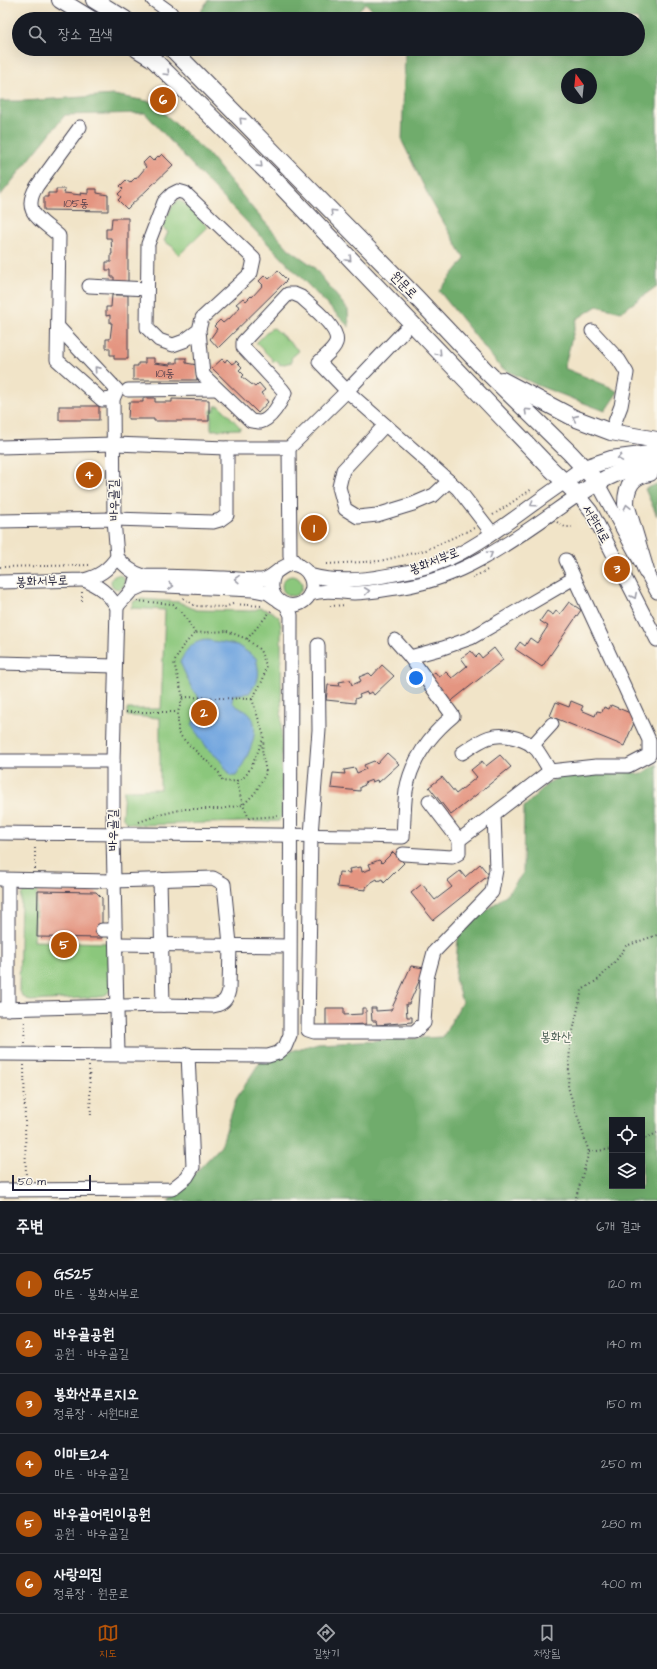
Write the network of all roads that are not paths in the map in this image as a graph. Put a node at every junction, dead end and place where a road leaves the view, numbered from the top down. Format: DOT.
graph roads {
  1 [pos="60,0"];
  2 [pos="94,0"];
  3 [pos="153,0"];
  4 [pos="171,11"];
  5 [pos="80,12"];
  6 [pos="114,12"];
  7 [pos="148,56"];
  8 [pos="180,56"];
  9 [pos="80,127"];
  10 [pos="89,286"];
  11 [pos="147,289"];
  12 [pos="58,327"];
  13 [pos="199,330"];
  14 [pos="404,331"];
  15 [pos="592,331"];
  16 [pos="74,342"];
  17 [pos="57,360"];
  18 [pos="486,371"];
  19 [pos="217,389"];
  20 [pos="128,390"];
  21 [pos="347,391"];
  22 [pos="113,399"];
  23 [pos="385,425"];
  24 [pos="611,432"];
  25 [pos="657,440"];
  26 [pos="114,444"];
  27 [pos="0,447"];
  28 [pos="227,448"];
  29 [pos="289,448"];
  30 [pos="657,453"];
  31 [pos="657,467"];
  32 [pos="584,468"];
  33 [pos="657,471"];
  34 [pos="449,481"];
  35 [pos="565,482"];
  36 [pos="597,482"];
  37 [pos="578,495"];
  38 [pos="114,519"];
  39 [pos="0,521"];
  40 [pos="492,533"];
  41 [pos="566,560"];
  42 [pos="294,561"];
  43 [pos="118,566"];
  44 [pos="277,571"];
  45 [pos="646,571"];
  46 [pos="309,575"];
  47 [pos="574,578"];
  48 [pos="84,580"];
  49 [pos="0,582"];
  50 [pos="657,592"];
  51 [pos="107,593"];
  52 [pos="310,594"];
  53 [pos="127,599"];
  54 [pos="284,606"];
  55 [pos="395,640"];
  56 [pos="657,640"];
  57 [pos="318,645"];
  58 [pos="410,657"];
  59 [pos="0,663"];
  60 [pos="115,666"];
  61 [pos="552,724"];
  62 [pos="532,746"];
  63 [pos="462,753"];
  64 [pos="0,761"];
  65 [pos="113,761"];
  66 [pos="550,771"];
  67 [pos="429,801"];
  68 [pos="494,814"];
  69 [pos="0,833"];
  70 [pos="292,834"];
  71 [pos="113,835"];
  72 [pos="311,835"];
  73 [pos="460,840"];
  74 [pos="403,854"];
  75 [pos="4,879"];
  76 [pos="160,879"];
  77 [pos="113,881"];
  78 [pos="102,930"];
  79 [pos="115,930"];
  80 [pos="4,942"];
  81 [pos="116,944"];
  82 [pos="161,944"];
  83 [pos="230,944"];
  84 [pos="289,946"];
  85 [pos="163,1005"];
  86 [pos="118,1007"];
  87 [pos="4,1009"];
  88 [pos="0,1054"];
  89 [pos="118,1054"];
  90 [pos="188,1054"];
  91 [pos="0,1190"];
  1 -- 5 [label="main road"];
  2 -- 6 [label="main road"];
  3 -- 4 [label="street"];
  7 -- 35 [label="main road, 원문로, one-way"];
  18 -- 8 [label="main road, 원문로, one-way"];
  9 -- 12 [label="street"];
  10 -- 11 [label="street"];
  11 -- 13 [label="street"];
  11 -- 13 [label="street"];
  12 -- 16 [label="street"];
  12 -- 17 [label="street"];
  13 -- 19 [label="street"];
  14 -- 21 [label="street"];
  15 -- 24 [label="street"];
  16 -- 17 [label="street"];
  22 -- 16 [label="street, 바우골길, one-way"];
  17 -- 22 [label="street"];
  24 -- 18 [label="main road, one-way"];
  32 -- 18 [label="main road, 원문로, one-way"];
  19 -- 20 [label="street"];
  19 -- 21 [label="street"];
  21 -- 23 [label="street"];
  21 -- 29 [label="street"];
  22 -- 26 [label="street, 바우골길"];
  23 -- 34 [label="street"];
  23 -- 34 [label="street"];
  24 -- 25 [label="main road"];
  26 -- 27 [label="street"];
  26 -- 28 [label="street"];
  26 -- 38 [label="street, 바우골길"];
  28 -- 29 [label="street"];
  28 -- 38 [label="street"];
  29 -- 42 [label="street"];
  30 -- 32 [label="main road, one-way"];
  31 -- 36 [label="main road"];
  32 -- 35 [label="main road"];
  32 -- 36 [label="main road, 원문로"];
  45 -- 33 [label="main road, one-way"];
  34 -- 40 [label="street"];
  35 -- 37 [label="main road, 원문로"];
  35 -- 40 [label="street, 봉화서부로, one-way"];
  36 -- 37 [label="main road"];
  36 -- 45 [label="street, 서원대로"];
  52 -- 37 [label="street, 봉화서부로, one-way"];
  37 -- 56 [label="street, 서원대로, one-way"];
  38 -- 39 [label="street"];
  38 -- 43 [label="street, 바우골길"];
  40 -- 46 [label="street, 봉화서부로"];
  41 -- 47 [label="street"];
  42 -- 44 [label="street"];
  42 -- 46 [label="street"];
  44 -- 43 [label="street, one-way"];
  43 -- 48 [label="street"];
  43 -- 51 [label="street"];
  43 -- 53 [label="street, 바우골길"];
  44 -- 54 [label="street"];
  45 -- 50 [label="street, 서원대로"];
  46 -- 52 [label="street"];
  47 -- 58 [label="street"];
  47 -- 66 [label="street"];
  48 -- 49 [label="street, 봉화서부로"];
  48 -- 51 [label="street"];
  51 -- 53 [label="street"];
  52 -- 54 [label="street"];
  53 -- 54 [label="street, one-way"];
  53 -- 60 [label="street, 바우골길"];
  54 -- 70 [label="street"];
  55 -- 58 [label="street"];
  57 -- 72 [label="street"];
  58 -- 72 [label="street"];
  59 -- 60 [label="street"];
  60 -- 65 [label="street, 바우골길"];
  61 -- 62 [label="street"];
  62 -- 63 [label="street"];
  62 -- 66 [label="street"];
  64 -- 65 [label="street"];
  65 -- 71 [label="street, 바우골길"];
  66 -- 68 [label="street"];
  67 -- 73 [label="street"];
  68 -- 72 [label="street"];
  68 -- 73 [label="street"];
  69 -- 71 [label="street"];
  70 -- 71 [label="street"];
  70 -- 72 [label="street"];
  70 -- 84 [label="street"];
  71 -- 77 [label="street, 바우골길"];
  73 -- 74 [label="street"];
  75 -- 77 [label="street"];
  75 -- 80 [label="street"];
  76 -- 77 [label="street"];
  76 -- 82 [label="street"];
  76 -- 83 [label="street"];
  77 -- 79 [label="street, 바우골길"];
  78 -- 79 [label="street"];
  79 -- 81 [label="street, 바우골길"];
  80 -- 87 [label="street"];
  81 -- 82 [label="street"];
  81 -- 86 [label="street, 바우골길"];
  82 -- 83 [label="street"];
  82 -- 85 [label="street"];
  83 -- 84 [label="street"];
  83 -- 85 [label="street"];
  84 -- 90 [label="street"];
  85 -- 86 [label="street"];
  86 -- 87 [label="street"];
  86 -- 89 [label="street, 바우골길"];
  88 -- 89 [label="street"];
  89 -- 90 [label="street"];
  90 -- 91 [label="street"];
}
